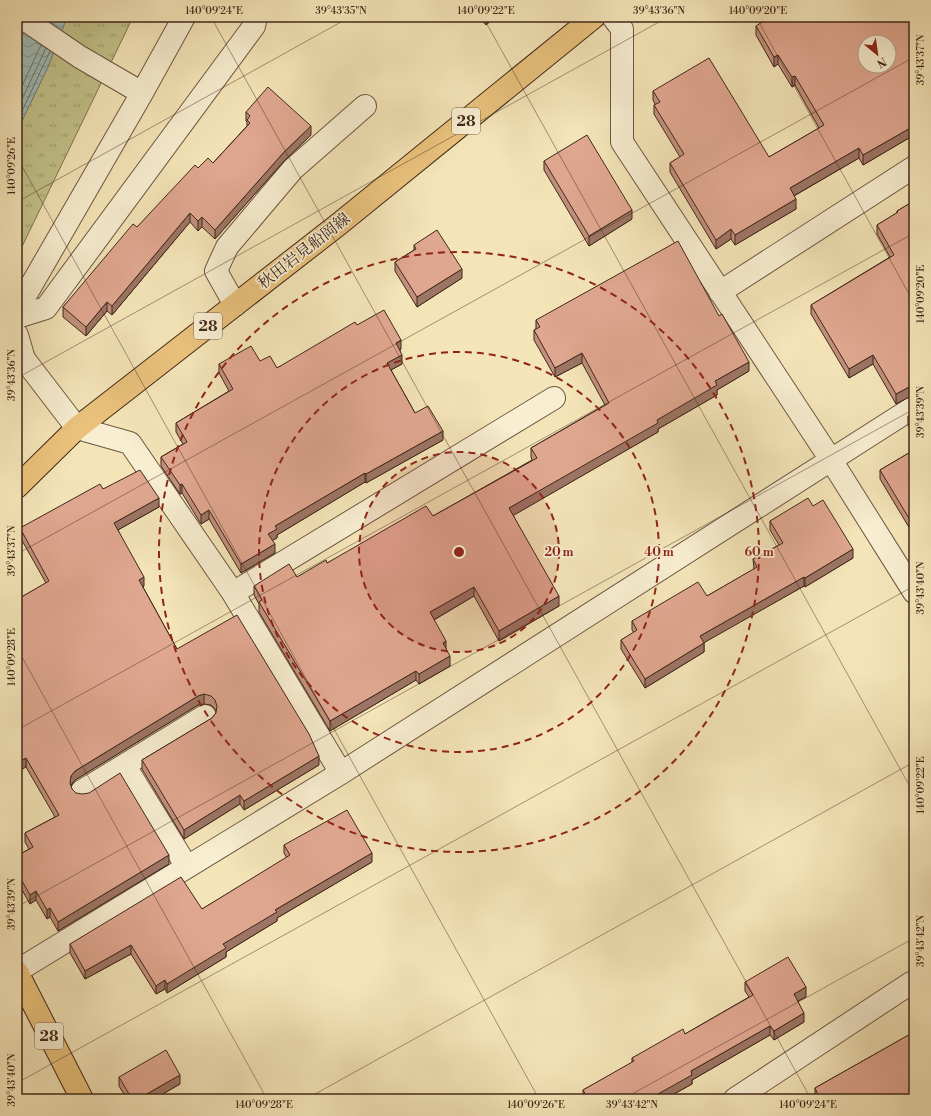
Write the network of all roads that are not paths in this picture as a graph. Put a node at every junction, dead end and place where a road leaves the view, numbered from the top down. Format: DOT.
graph roads {
  1 [pos="21,17"];
  2 [pos="184,17"];
  3 [pos="256,17"];
  4 [pos="594,17"];
  5 [pos="613,17"];
  6 [pos="142,93"];
  7 [pos="366,106"];
  8 [pos="914,167"];
  9 [pos="720,292"];
  10 [pos="235,306"];
  11 [pos="17,310"];
  12 [pos="17,317"];
  13 [pos="17,335"];
  14 [pos="554,398"];
  15 [pos="914,407"];
  16 [pos="77,428"];
  17 [pos="830,460"];
  18 [pos="17,487"];
  19 [pos="914,592"];
  20 [pos="233,593"];
  21 [pos="205,716"];
  22 [pos="125,766"];
  23 [pos="341,773"];
  24 [pos="82,790"];
  25 [pos="187,867"];
  26 [pos="17,971"];
  27 [pos="914,989"];
  28 [pos="82,1099"];
  29 [pos="735,1099"];
  1 -- 6 [label="street"];
  2 -- 6 [label="street"];
  3 -- 12 [label="street"];
  4 -- 10 [label="main road, 秋田岩見船岡線 / 28"];
  5 -- 9 [label="street"];
  6 -- 11 [label="street"];
  7 -- 10 [label="street"];
  8 -- 9 [label="street"];
  9 -- 17 [label="street"];
  10 -- 16 [label="main road, 秋田岩見船岡線 / 28"];
  13 -- 16 [label="street"];
  14 -- 20 [label="street"];
  15 -- 17 [label="street"];
  16 -- 18 [label="main road, 秋田岩見船岡線 / 28"];
  16 -- 20 [label="street"];
  17 -- 19 [label="street"];
  17 -- 23 [label="street"];
  20 -- 23 [label="street"];
  21 -- 22 [label="street"];
  22 -- 24 [label="street"];
  22 -- 25 [label="street"];
  23 -- 25 [label="street"];
  25 -- 26 [label="street"];
  26 -- 28 [label="main road, 28"];
  27 -- 29 [label="street"];
}
